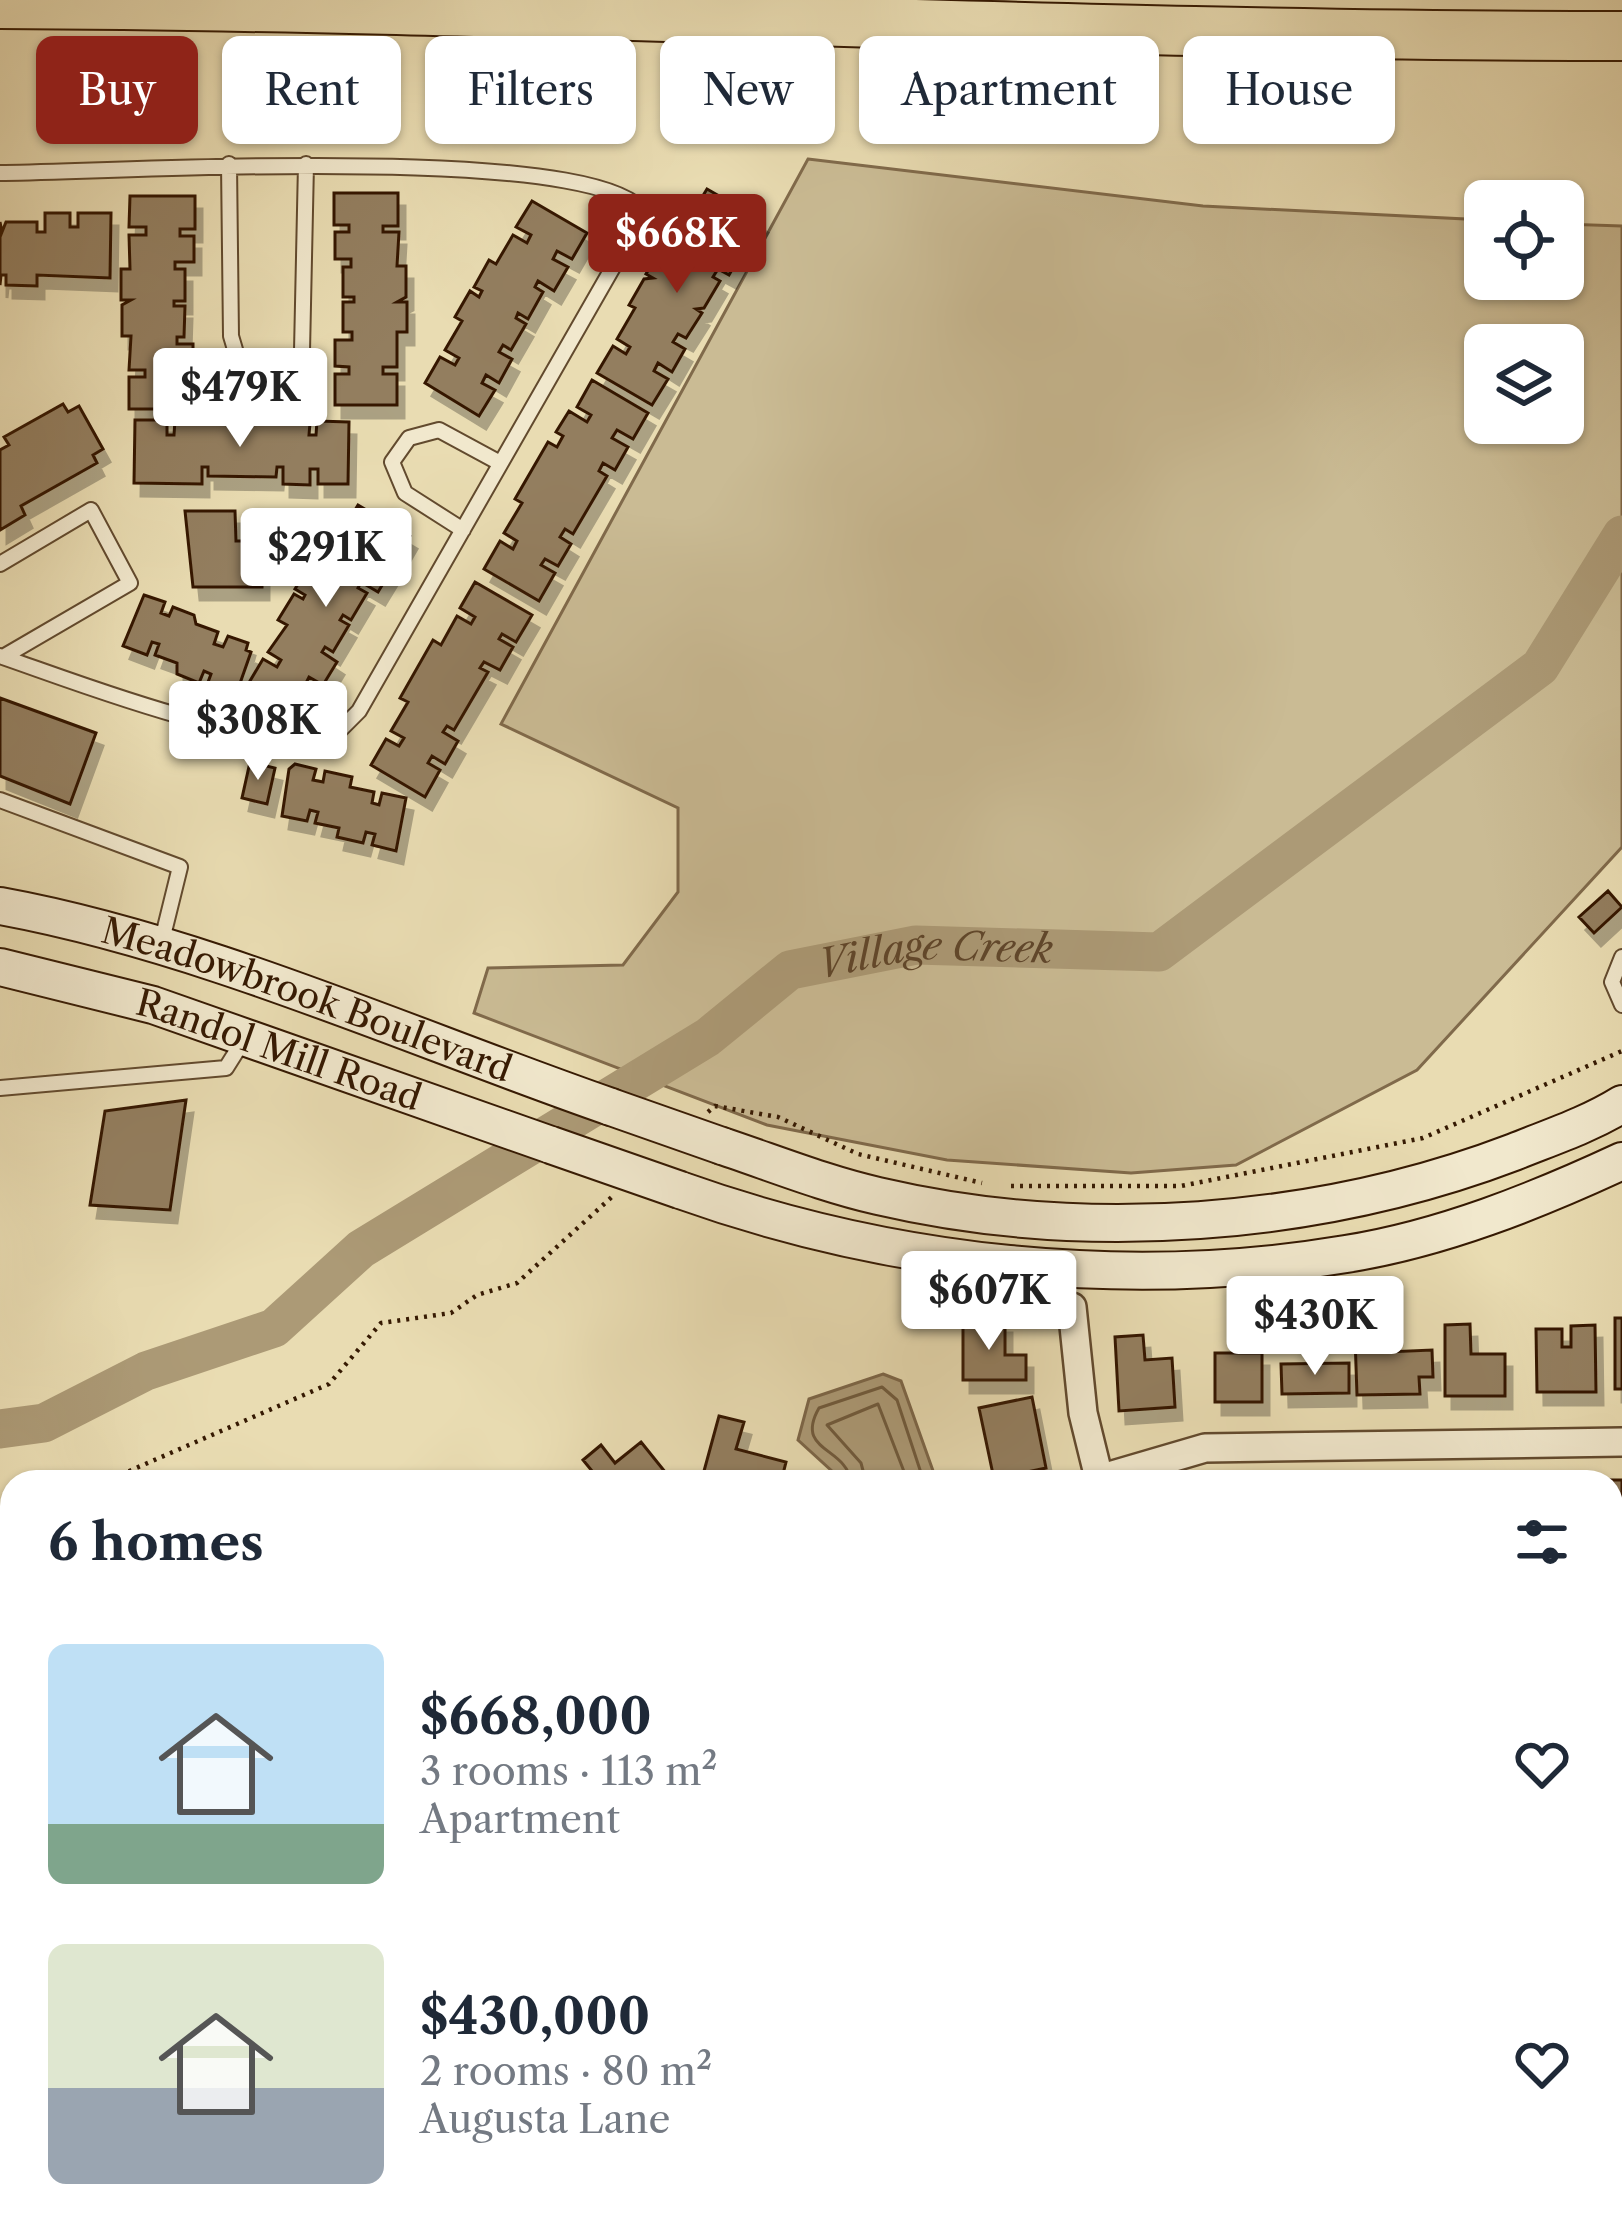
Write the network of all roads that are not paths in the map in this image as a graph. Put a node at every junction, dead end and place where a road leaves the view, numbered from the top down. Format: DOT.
graph roads {
  1 [pos="0,4"];
  2 [pos="1622,36"];
  3 [pos="229,164"];
  4 [pos="306,164"];
  5 [pos="0,172"];
  6 [pos="500,463"];
  7 [pos="464,530"];
  8 [pos="0,564"];
  9 [pos="1,657"];
  10 [pos="0,800"];
  11 [pos="0,890"];
  12 [pos="0,906"];
  13 [pos="47,914"];
  14 [pos="160,949"];
  15 [pos="1622,957"];
  16 [pos="0,968"];
  17 [pos="1622,1005"];
  18 [pos="245,1038"];
  19 [pos="0,1088"];
  20 [pos="1622,1104"];
  21 [pos="1622,1160"];
  22 [pos="1072,1307"];
  23 [pos="1622,1442"];
  24 [pos="1096,1470"];
  25 [pos="1134,1470"];
  1 -- 2 [label="highway"];
  3 -- 4 [label="lane"];
  3 -- 4 [label="lane"];
  3 -- 5 [label="lane"];
  4 -- 6 [label="lane"];
  6 -- 7 [label="lane"];
  6 -- 7 [label="lane"];
  7 -- 9 [label="lane"];
  8 -- 9 [label="lane"];
  10 -- 14 [label="lane"];
  11 -- 13 [label="main road"];
  12 -- 13 [label="main road, Meadowbrook Boulevard"];
  13 -- 14 [label="main road, Meadowbrook Boulevard"];
  14 -- 20 [label="main road, Meadowbrook Boulevard, bridge"];
  15 -- 17 [label="lane"];
  16 -- 18 [label="main road, Randol Mill Road"];
  18 -- 19 [label="lane"];
  18 -- 21 [label="main road, Randol Mill Road, bridge"];
  22 -- 24 [label="street"];
  23 -- 25 [label="street"];
}
